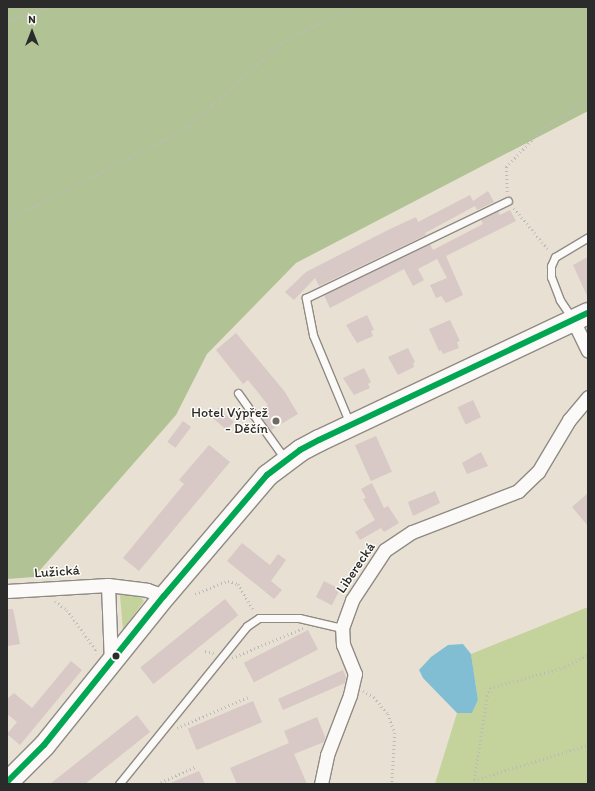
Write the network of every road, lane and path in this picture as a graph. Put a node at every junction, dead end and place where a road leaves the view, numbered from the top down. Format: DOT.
graph roads {
  1 [pos="50,7"];
  2 [pos="352,7"];
  3 [pos="7,21"];
  4 [pos="588,101"];
  5 [pos="508,201"];
  6 [pos="7,220"];
  7 [pos="588,237"];
  8 [pos="580,242"];
  9 [pos="588,246"];
  10 [pos="555,257"];
  11 [pos="581,316"];
  12 [pos="588,351"];
  13 [pos="238,393"];
  14 [pos="588,397"];
  15 [pos="350,424"];
  16 [pos="286,460"];
  17 [pos="108,585"];
  18 [pos="7,591"];
  19 [pos="195,594"];
  20 [pos="164,596"];
  21 [pos="50,597"];
  22 [pos="258,618"];
  23 [pos="318,622"];
  24 [pos="342,628"];
  25 [pos="205,651"];
  26 [pos="224,655"];
  27 [pos="588,655"];
  28 [pos="103,660"];
  29 [pos="352,686"];
  30 [pos="248,697"];
  31 [pos="165,727"];
  32 [pos="588,745"];
  33 [pos="195,767"];
  34 [pos="474,780"];
  35 [pos="7,782"];
  36 [pos="119,784"];
  37 [pos="157,784"];
  38 [pos="321,784"];
  39 [pos="392,784"];
  40 [pos="474,784"];
  1 -- 3 [label="path"];
  2 -- 6 [label="path"];
  4 -- 5 [label="path"];
  5 -- 10 [label="path"];
  5 -- 15 [label="lane"];
  7 -- 8 [label="lane"];
  8 -- 9 [label="lane"];
  8 -- 10 [label="lane"];
  10 -- 11 [label="lane"];
  11 -- 12 [label="street"];
  11 -- 15 [label="main road"];
  13 -- 16 [label="lane"];
  14 -- 24 [label="street, Liberecká"];
  15 -- 16 [label="main road"];
  16 -- 20 [label="main road"];
  17 -- 18 [label="street, Lužická"];
  17 -- 20 [label="street, Lužická"];
  17 -- 28 [label="street"];
  19 -- 22 [label="path"];
  20 -- 28 [label="main road"];
  21 -- 28 [label="path"];
  22 -- 23 [label="lane"];
  22 -- 26 [label="lane"];
  23 -- 24 [label="lane"];
  23 -- 26 [label="path"];
  24 -- 29 [label="street, Liberecká"];
  25 -- 26 [label="path"];
  26 -- 31 [label="lane"];
  27 -- 34 [label="path"];
  28 -- 35 [label="main road"];
  29 -- 38 [label="street, Liberecká"];
  29 -- 39 [label="path"];
  30 -- 31 [label="path"];
  31 -- 36 [label="lane"];
  32 -- 34 [label="path"];
  33 -- 37 [label="path"];
  34 -- 40 [label="path"];
}
